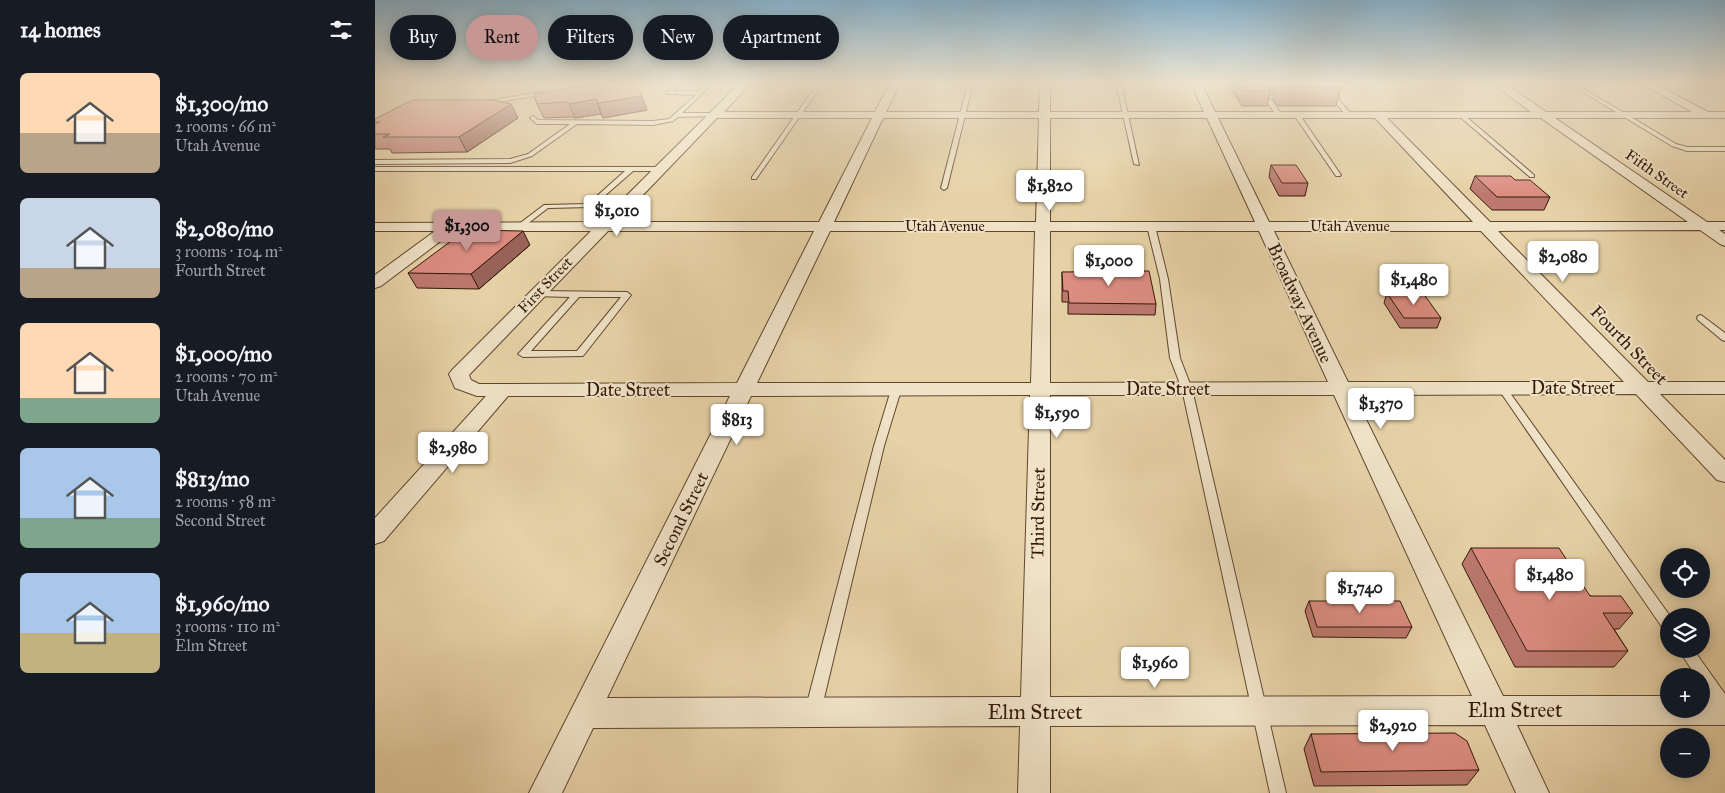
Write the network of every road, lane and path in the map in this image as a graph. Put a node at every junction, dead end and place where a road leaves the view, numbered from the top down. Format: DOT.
graph roads {
  1 [pos="535,120"];
  2 [pos="671,120"];
  3 [pos="710,120"];
  4 [pos="795,120"];
  5 [pos="878,120"];
  6 [pos="962,120"];
  7 [pos="1044,120"];
  8 [pos="1126,120"];
  9 [pos="1213,120"];
  10 [pos="1300,120"];
  11 [pos="1384,120"];
  12 [pos="1467,120"];
  13 [pos="1550,120"];
  14 [pos="1632,120"];
  15 [pos="575,123"];
  16 [pos="1725,149"];
  17 [pos="375,162"];
  18 [pos="1137,164"];
  19 [pos="375,169"];
  20 [pos="631,169"];
  21 [pos="662,169"];
  22 [pos="1338,176"];
  23 [pos="1532,176"];
  24 [pos="754,178"];
  25 [pos="944,188"];
  26 [pos="522,226"];
  27 [pos="606,226"];
  28 [pos="825,226"];
  29 [pos="1042,226"];
  30 [pos="1151,226"];
  31 [pos="1264,226"];
  32 [pos="1486,226"];
  33 [pos="1704,226"];
  34 [pos="1725,226"];
  35 [pos="375,227"];
  36 [pos="450,227"];
  37 [pos="1725,241"];
  38 [pos="375,282"];
  39 [pos="536,294"];
  40 [pos="577,294"];
  41 [pos="1701,318"];
  42 [pos="1725,338"];
  43 [pos="463,384"];
  44 [pos="1502,388"];
  45 [pos="1642,388"];
  46 [pos="1725,388"];
  47 [pos="1187,389"];
  48 [pos="1341,389"];
  49 [pos="503,390"];
  50 [pos="744,390"];
  51 [pos="897,390"];
  52 [pos="1040,390"];
  53 [pos="1725,474"];
  54 [pos="375,534"];
  55 [pos="1660,613"];
  56 [pos="1691,658"];
  57 [pos="1725,706"];
  58 [pos="1494,710"];
  59 [pos="1725,710"];
  60 [pos="1258,711"];
  61 [pos="813,712"];
  62 [pos="1035,712"];
  63 [pos="585,713"];
  64 [pos="545,793"];
  65 [pos="1034,793"];
  66 [pos="1277,793"];
  67 [pos="1533,793"];
  1 -- 15 [label="lane"];
  2 -- 15 [label="lane"];
  3 -- 21 [label="street, First Street"];
  4 -- 24 [label="lane"];
  5 -- 28 [label="street, Second Street"];
  6 -- 25 [label="lane"];
  7 -- 29 [label="street, Third Street"];
  8 -- 18 [label="lane"];
  9 -- 31 [label="street, Broadway Avenue"];
  10 -- 22 [label="lane"];
  11 -- 32 [label="street, Fourth Street"];
  12 -- 23 [label="lane"];
  13 -- 33 [label="street, Fifth Street"];
  14 -- 16 [label="lane"];
  15 -- 17 [label="lane"];
  19 -- 20 [label="lane"];
  20 -- 21 [label="lane"];
  20 -- 26 [label="lane"];
  21 -- 27 [label="street, First Street"];
  26 -- 27 [label="street, Utah Avenue"];
  26 -- 36 [label="street, Utah Avenue"];
  27 -- 28 [label="street, Utah Avenue"];
  27 -- 39 [label="street, First Street"];
  28 -- 29 [label="street, Utah Avenue"];
  28 -- 50 [label="street, Second Street"];
  29 -- 30 [label="street, Utah Avenue"];
  29 -- 52 [label="street, Third Street"];
  30 -- 31 [label="street, Utah Avenue"];
  30 -- 47 [label="lane"];
  31 -- 32 [label="street, Utah Avenue"];
  31 -- 48 [label="street, Broadway Avenue"];
  32 -- 33 [label="street, Utah Avenue"];
  32 -- 45 [label="street, Fourth Street"];
  33 -- 34 [label="street, Utah Avenue"];
  33 -- 37 [label="street, Fifth Street"];
  35 -- 36 [label="street, Utah Avenue"];
  36 -- 38 [label="street"];
  39 -- 40 [label="lane"];
  39 -- 43 [label="street, First Street"];
  40 -- 40 [label="lane"];
  41 -- 42 [label="lane"];
  43 -- 49 [label="street, Date Street"];
  44 -- 45 [label="street, Date Street"];
  44 -- 48 [label="street, Date Street"];
  44 -- 55 [label="lane"];
  45 -- 46 [label="street, Date Street"];
  45 -- 53 [label="street, Fourth Street"];
  47 -- 48 [label="street, Date Street"];
  47 -- 52 [label="street, Date Street"];
  47 -- 60 [label="lane"];
  48 -- 58 [label="street, Broadway Avenue"];
  49 -- 50 [label="street, Date Street"];
  49 -- 54 [label="street"];
  50 -- 51 [label="street, Date Street"];
  50 -- 63 [label="street, Second Street"];
  51 -- 52 [label="street, Date Street"];
  51 -- 61 [label="lane"];
  52 -- 62 [label="street, Third Street"];
  56 -- 57 [label="lane"];
  58 -- 59 [label="street, Elm Street"];
  58 -- 60 [label="street, Elm Street"];
  58 -- 67 [label="street, Broadway Avenue"];
  60 -- 62 [label="street, Elm Street"];
  60 -- 66 [label="lane"];
  61 -- 62 [label="street, Elm Street"];
  61 -- 63 [label="street, Elm Street"];
  62 -- 65 [label="street, Third Street"];
  63 -- 64 [label="street, Second Street"];
}
